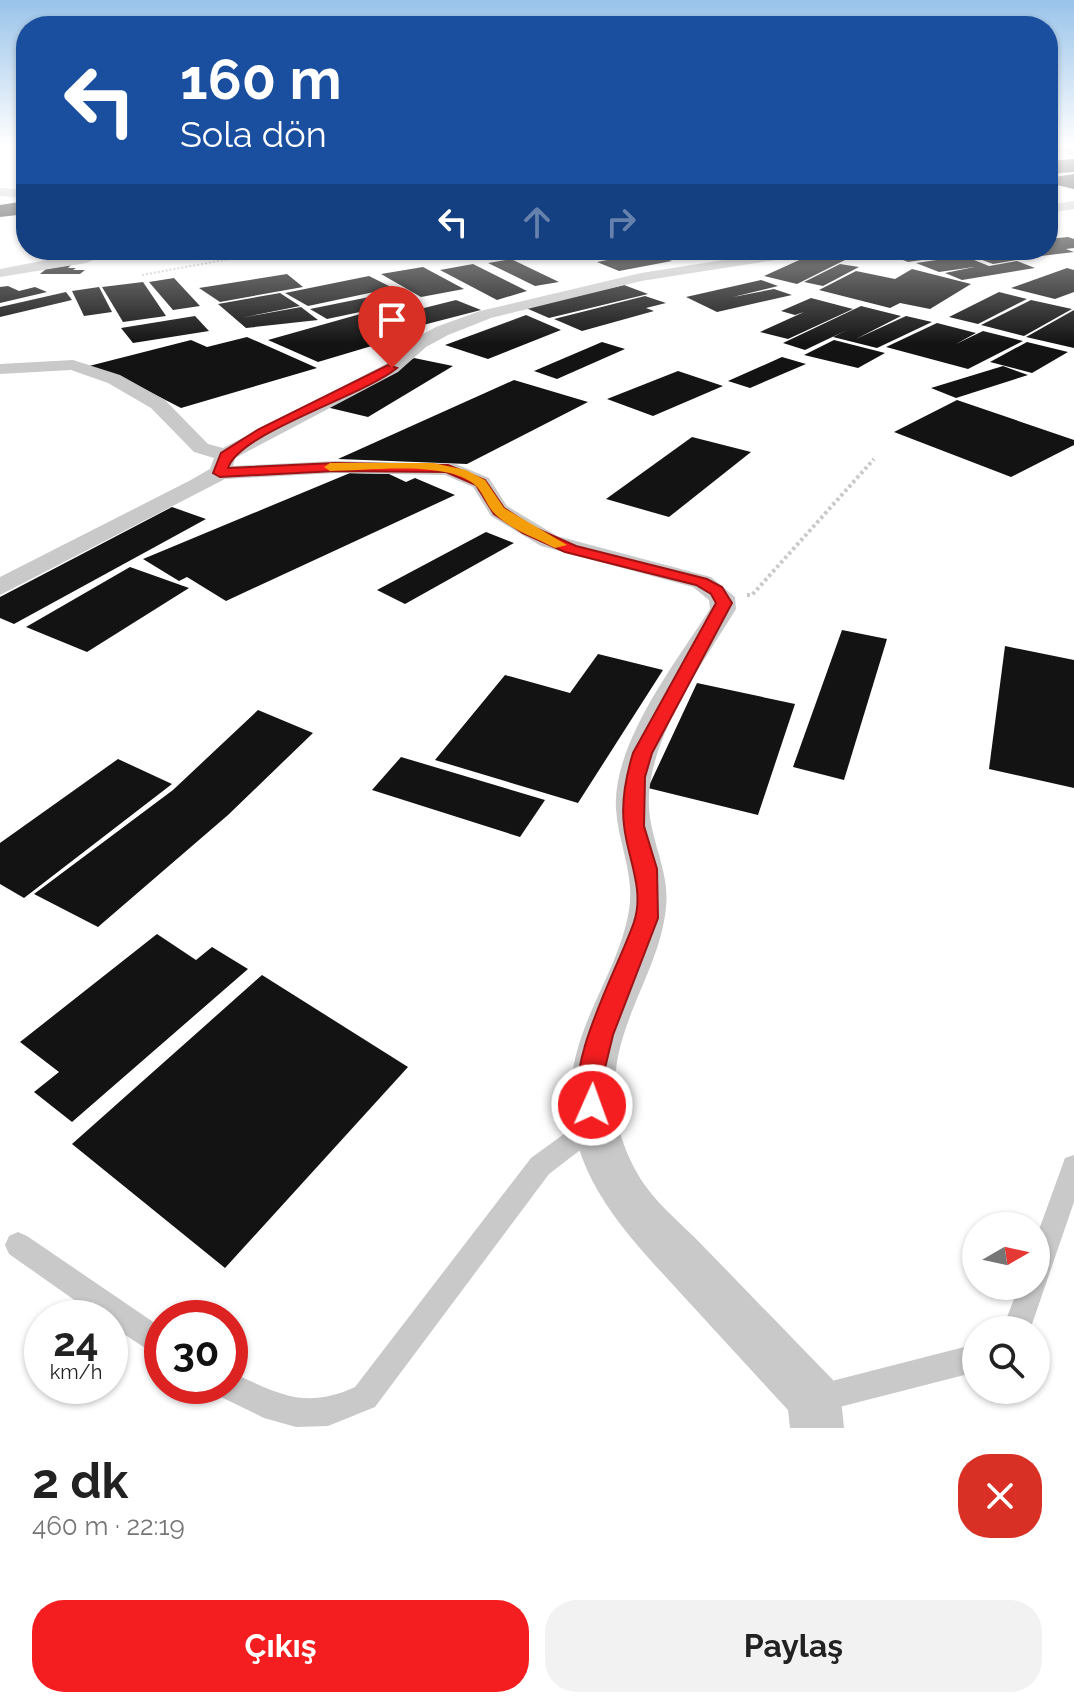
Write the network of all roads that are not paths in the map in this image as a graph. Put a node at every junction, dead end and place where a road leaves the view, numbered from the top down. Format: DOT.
graph roads {
  1 [pos="80,260"];
  2 [pos="752,260"];
  3 [pos="0,273"];
  4 [pos="0,369"];
  5 [pos="223,464"];
  6 [pos="0,587"];
  7 [pos="597,1135"];
  8 [pos="1074,1166"];
  9 [pos="1050,1235"];
  10 [pos="18,1245"];
  11 [pos="144,1332"];
  12 [pos="962,1363"];
  13 [pos="248,1396"];
  14 [pos="816,1414"];
  1 -- 3 [label="street"];
  2 -- 5 [label="street"];
  4 -- 5 [label="street"];
  5 -- 6 [label="street"];
  5 -- 7 [label="street"];
  7 -- 13 [label="lane"];
  7 -- 14 [label="street"];
  8 -- 9 [label="lane"];
  10 -- 11 [label="lane"];
  12 -- 14 [label="lane"];
}
